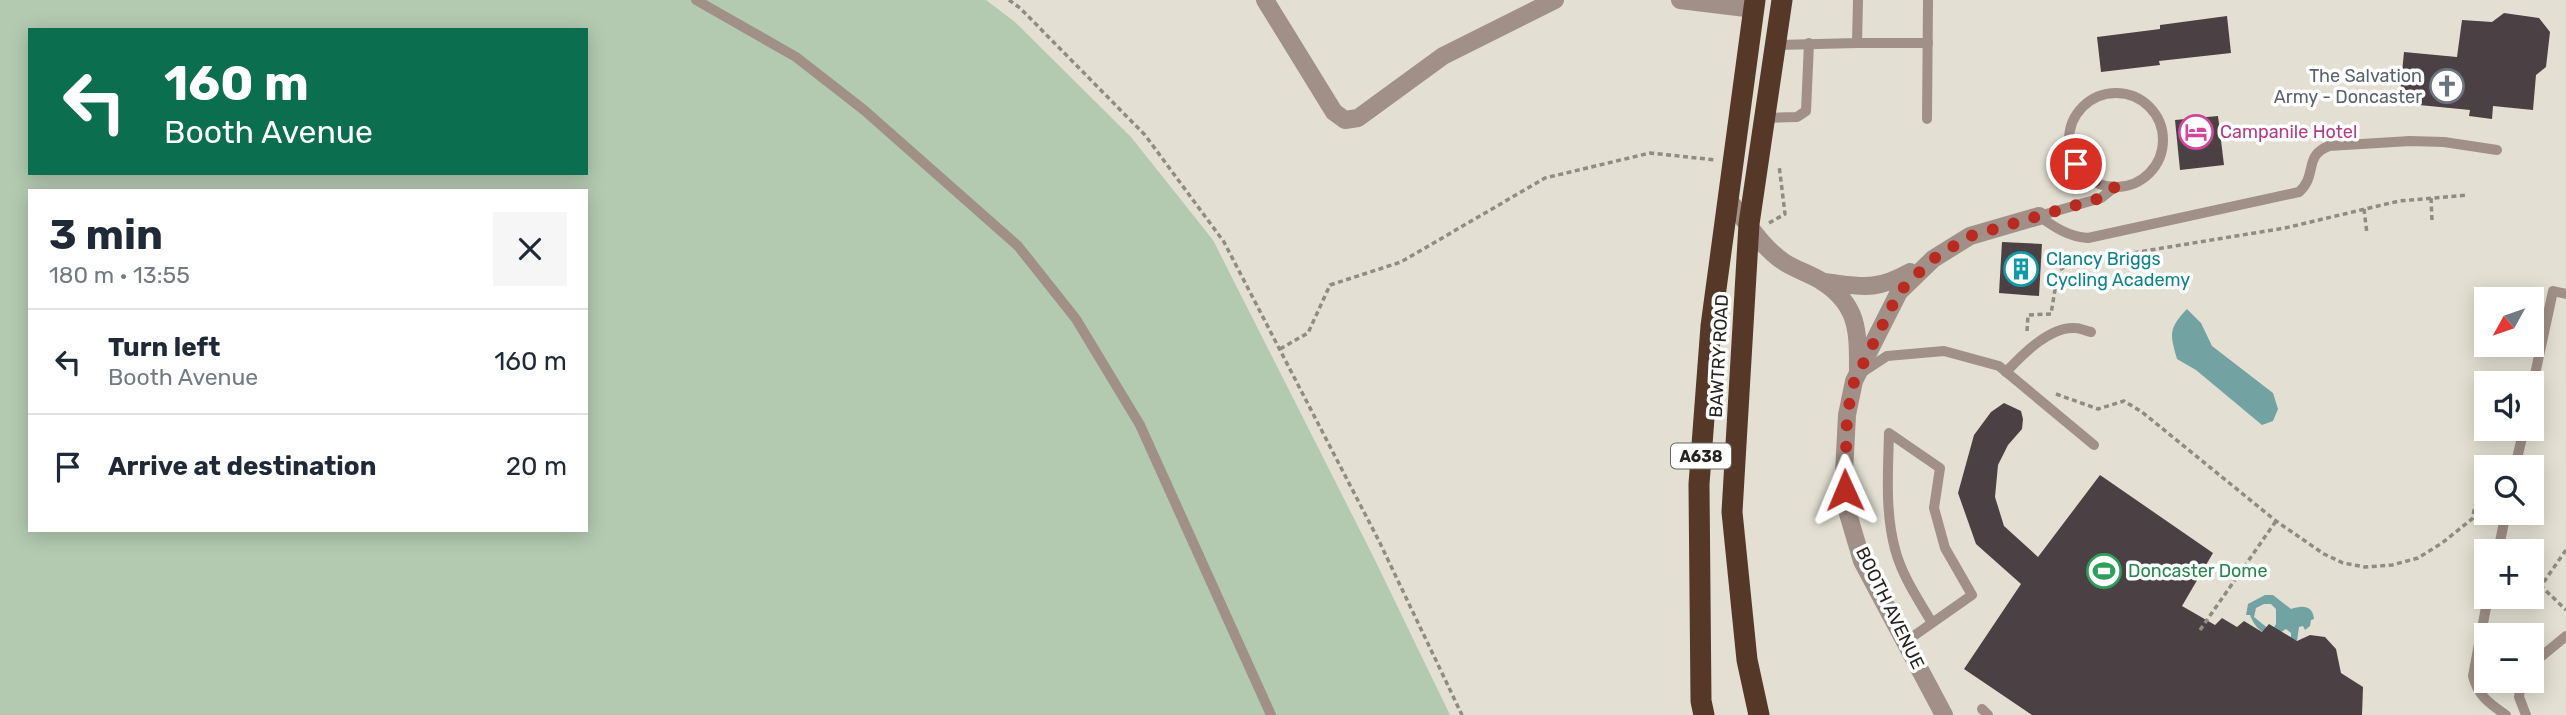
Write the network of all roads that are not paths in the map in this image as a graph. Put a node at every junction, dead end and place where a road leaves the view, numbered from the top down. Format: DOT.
graph roads {
  1 [pos="696,0"];
  2 [pos="1265,0"];
  3 [pos="1555,0"];
  4 [pos="1680,0"];
  5 [pos="1782,0"];
  6 [pos="1858,0"];
  7 [pos="1928,0"];
  8 [pos="1730,3"];
  9 [pos="1754,4"];
  10 [pos="1809,43"];
  11 [pos="1857,43"];
  12 [pos="1928,43"];
  13 [pos="1775,45"];
  14 [pos="1765,118"];
  15 [pos="1927,119"];
  16 [pos="2497,150"];
  17 [pos="2115,187"];
  18 [pos="1727,198"];
  19 [pos="2039,216"];
  20 [pos="1749,224"];
  21 [pos="1933,259"];
  22 [pos="1823,282"];
  23 [pos="2566,294"];
  24 [pos="2091,332"];
  25 [pos="2536,371"];
  26 [pos="2006,372"];
  27 [pos="1858,375"];
  28 [pos="2094,445"];
  29 [pos="2486,609"];
  30 [pos="1932,623"];
  31 [pos="2566,636"];
  32 [pos="1905,642"];
  33 [pos="2544,654"];
  34 [pos="1749,670"];
  35 [pos="2520,693"];
  36 [pos="1271,715"];
  37 [pos="1704,715"];
  38 [pos="1752,715"];
  39 [pos="1759,715"];
  40 [pos="1944,715"];
  41 [pos="2506,715"];
  42 [pos="2526,715"];
  1 -- 36 [label="lane"];
  2 -- 3 [label="street"];
  4 -- 8 [label="street"];
  5 -- 13 [label="highway, BAWTRY ROAD / A638"];
  6 -- 11 [label="lane"];
  7 -- 12 [label="lane"];
  8 -- 9 [label="street"];
  9 -- 18 [label="highway, BAWTRY ROAD / A638"];
  10 -- 11 [label="lane"];
  10 -- 13 [label="lane"];
  10 -- 14 [label="lane"];
  11 -- 12 [label="lane"];
  12 -- 15 [label="lane"];
  13 -- 14 [label="highway, BAWTRY ROAD / A638"];
  14 -- 20 [label="highway, BAWTRY ROAD / A638"];
  16 -- 19 [label="lane"];
  17 -- 17 [label="lane, BOOTH AVENUE"];
  17 -- 19 [label="lane, BOOTH AVENUE"];
  18 -- 20 [label="street"];
  18 -- 37 [label="highway, BAWTRY ROAD / A638"];
  19 -- 21 [label="street, BOOTH AVENUE"];
  20 -- 22 [label="street"];
  20 -- 34 [label="highway, BAWTRY ROAD / A638"];
  21 -- 22 [label="street"];
  21 -- 27 [label="street, BOOTH AVENUE"];
  22 -- 27 [label="street"];
  23 -- 25 [label="lane"];
  24 -- 26 [label="lane"];
  26 -- 27 [label="lane"];
  26 -- 28 [label="lane"];
  27 -- 32 [label="street, BOOTH AVENUE"];
  29 -- 41 [label="lane"];
  30 -- 30 [label="lane"];
  30 -- 32 [label="lane"];
  31 -- 33 [label="lane"];
  32 -- 40 [label="street, BOOTH AVENUE"];
  34 -- 38 [label="highway"];
  34 -- 39 [label="highway, BAWTRY ROAD / A638"];
  35 -- 42 [label="lane"];
}
